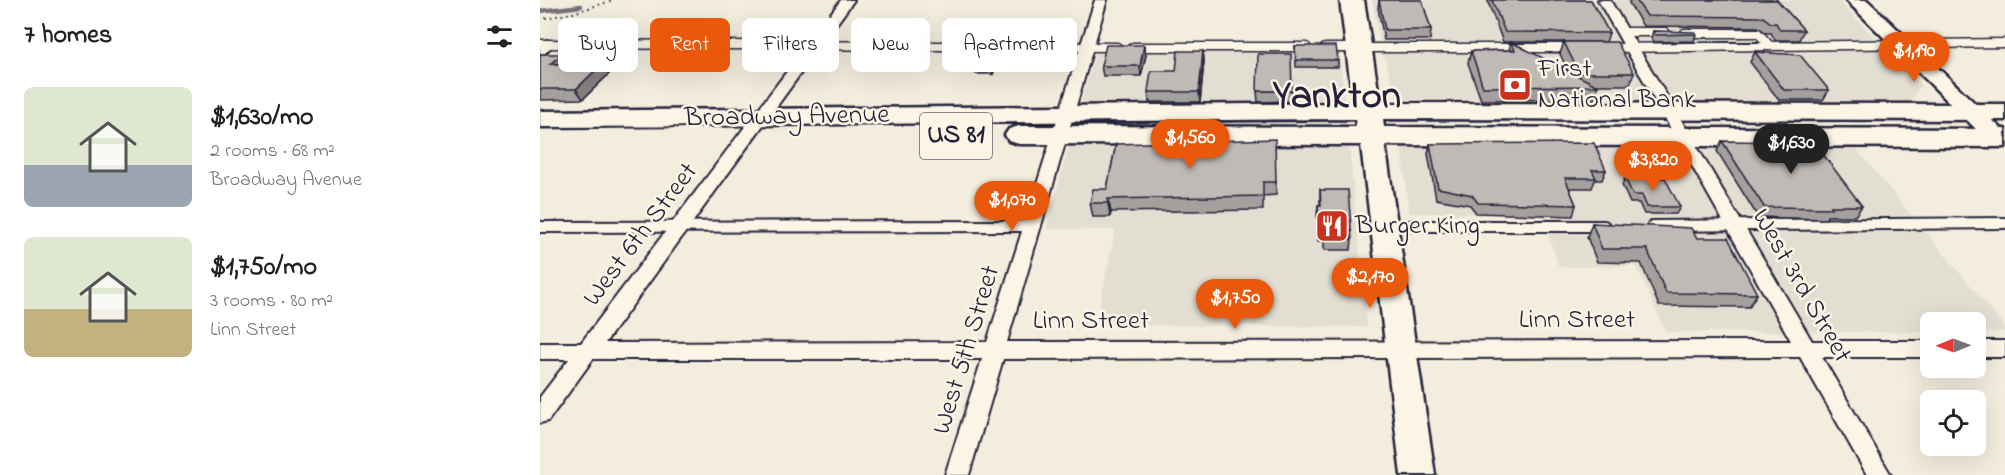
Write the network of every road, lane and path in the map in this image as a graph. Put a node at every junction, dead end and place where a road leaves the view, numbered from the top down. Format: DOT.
graph roads {
  1 [pos="614,0"];
  2 [pos="848,0"];
  3 [pos="1101,0"];
  4 [pos="1352,0"];
  5 [pos="1604,0"];
  6 [pos="1856,0"];
  7 [pos="834,18"];
  8 [pos="540,19"];
  9 [pos="1622,32"];
  10 [pos="839,44"];
  11 [pos="2005,44"];
  12 [pos="742,45"];
  13 [pos="1903,45"];
  14 [pos="542,46"];
  15 [pos="1770,46"];
  16 [pos="1087,47"];
  17 [pos="1359,48"];
  18 [pos="1584,48"];
  19 [pos="1596,48"];
  20 [pos="1631,48"];
  21 [pos="794,72"];
  22 [pos="1667,110"];
  23 [pos="1971,112"];
  24 [pos="540,119"];
  25 [pos="1064,124"];
  26 [pos="1370,125"];
  27 [pos="753,127"];
  28 [pos="2003,134"];
  29 [pos="540,136"];
  30 [pos="1683,137"];
  31 [pos="2005,223"];
  32 [pos="679,226"];
  33 [pos="1033,226"];
  34 [pos="1383,226"];
  35 [pos="1617,226"];
  36 [pos="1641,226"];
  37 [pos="540,227"];
  38 [pos="1734,227"];
  39 [pos="1399,348"];
  40 [pos="1806,349"];
  41 [pos="1920,349"];
  42 [pos="1986,349"];
  43 [pos="2005,349"];
  44 [pos="995,350"];
  45 [pos="540,351"];
  46 [pos="586,351"];
  47 [pos="540,414"];
  48 [pos="957,475"];
  49 [pos="1418,475"];
  50 [pos="1879,475"];
  1 -- 8 [label="path"];
  2 -- 7 [label="street, West 6th Street"];
  3 -- 16 [label="street, West 5th Street"];
  4 -- 17 [label="highway"];
  5 -- 9 [label="street, West 3rd Street"];
  6 -- 13 [label="main road"];
  9 -- 15 [label="lane"];
  9 -- 20 [label="street, West 3rd Street"];
  10 -- 16 [label="lane"];
  11 -- 13 [label="lane"];
  12 -- 14 [label="lane"];
  13 -- 15 [label="lane"];
  13 -- 23 [label="main road"];
  15 -- 20 [label="lane"];
  16 -- 17 [label="lane"];
  16 -- 25 [label="street, West 5th Street"];
  17 -- 18 [label="lane"];
  17 -- 26 [label="highway"];
  19 -- 20 [label="lane"];
  20 -- 22 [label="street, West 3rd Street"];
  21 -- 27 [label="street, West 6th Street"];
  22 -- 23 [label="highway, Broadway Avenue / US 81"];
  22 -- 26 [label="highway, Broadway Avenue / US 81"];
  22 -- 30 [label="street, West 3rd Street"];
  23 -- 28 [label="highway, Broadway Avenue / US 81"];
  24 -- 27 [label="highway, Broadway Avenue / US 81"];
  25 -- 26 [label="highway, Broadway Avenue / US 81"];
  25 -- 27 [label="highway, Broadway Avenue / US 81"];
  25 -- 33 [label="street, West 5th Street"];
  26 -- 30 [label="highway, Broadway Avenue / US 81"];
  26 -- 34 [label="main road"];
  27 -- 29 [label="highway, Broadway Avenue / US 81"];
  27 -- 32 [label="street, West 6th Street"];
  28 -- 30 [label="highway, Broadway Avenue / US 81"];
  30 -- 38 [label="street, West 3rd Street"];
  31 -- 38 [label="lane"];
  32 -- 33 [label="lane"];
  32 -- 37 [label="lane"];
  32 -- 46 [label="street, West 6th Street"];
  33 -- 44 [label="street, West 5th Street"];
  34 -- 35 [label="lane"];
  34 -- 39 [label="main road"];
  36 -- 38 [label="lane"];
  38 -- 40 [label="street, West 3rd Street"];
  39 -- 40 [label="street, Linn Street"];
  39 -- 44 [label="street, Linn Street"];
  39 -- 49 [label="main road"];
  40 -- 41 [label="street, Linn Street"];
  40 -- 50 [label="street, West 3rd Street"];
  42 -- 43 [label="street"];
  44 -- 46 [label="street, Linn Street"];
  44 -- 48 [label="street, West 5th Street"];
  45 -- 46 [label="street, Linn Street"];
  46 -- 47 [label="street, West 6th Street"];
}
